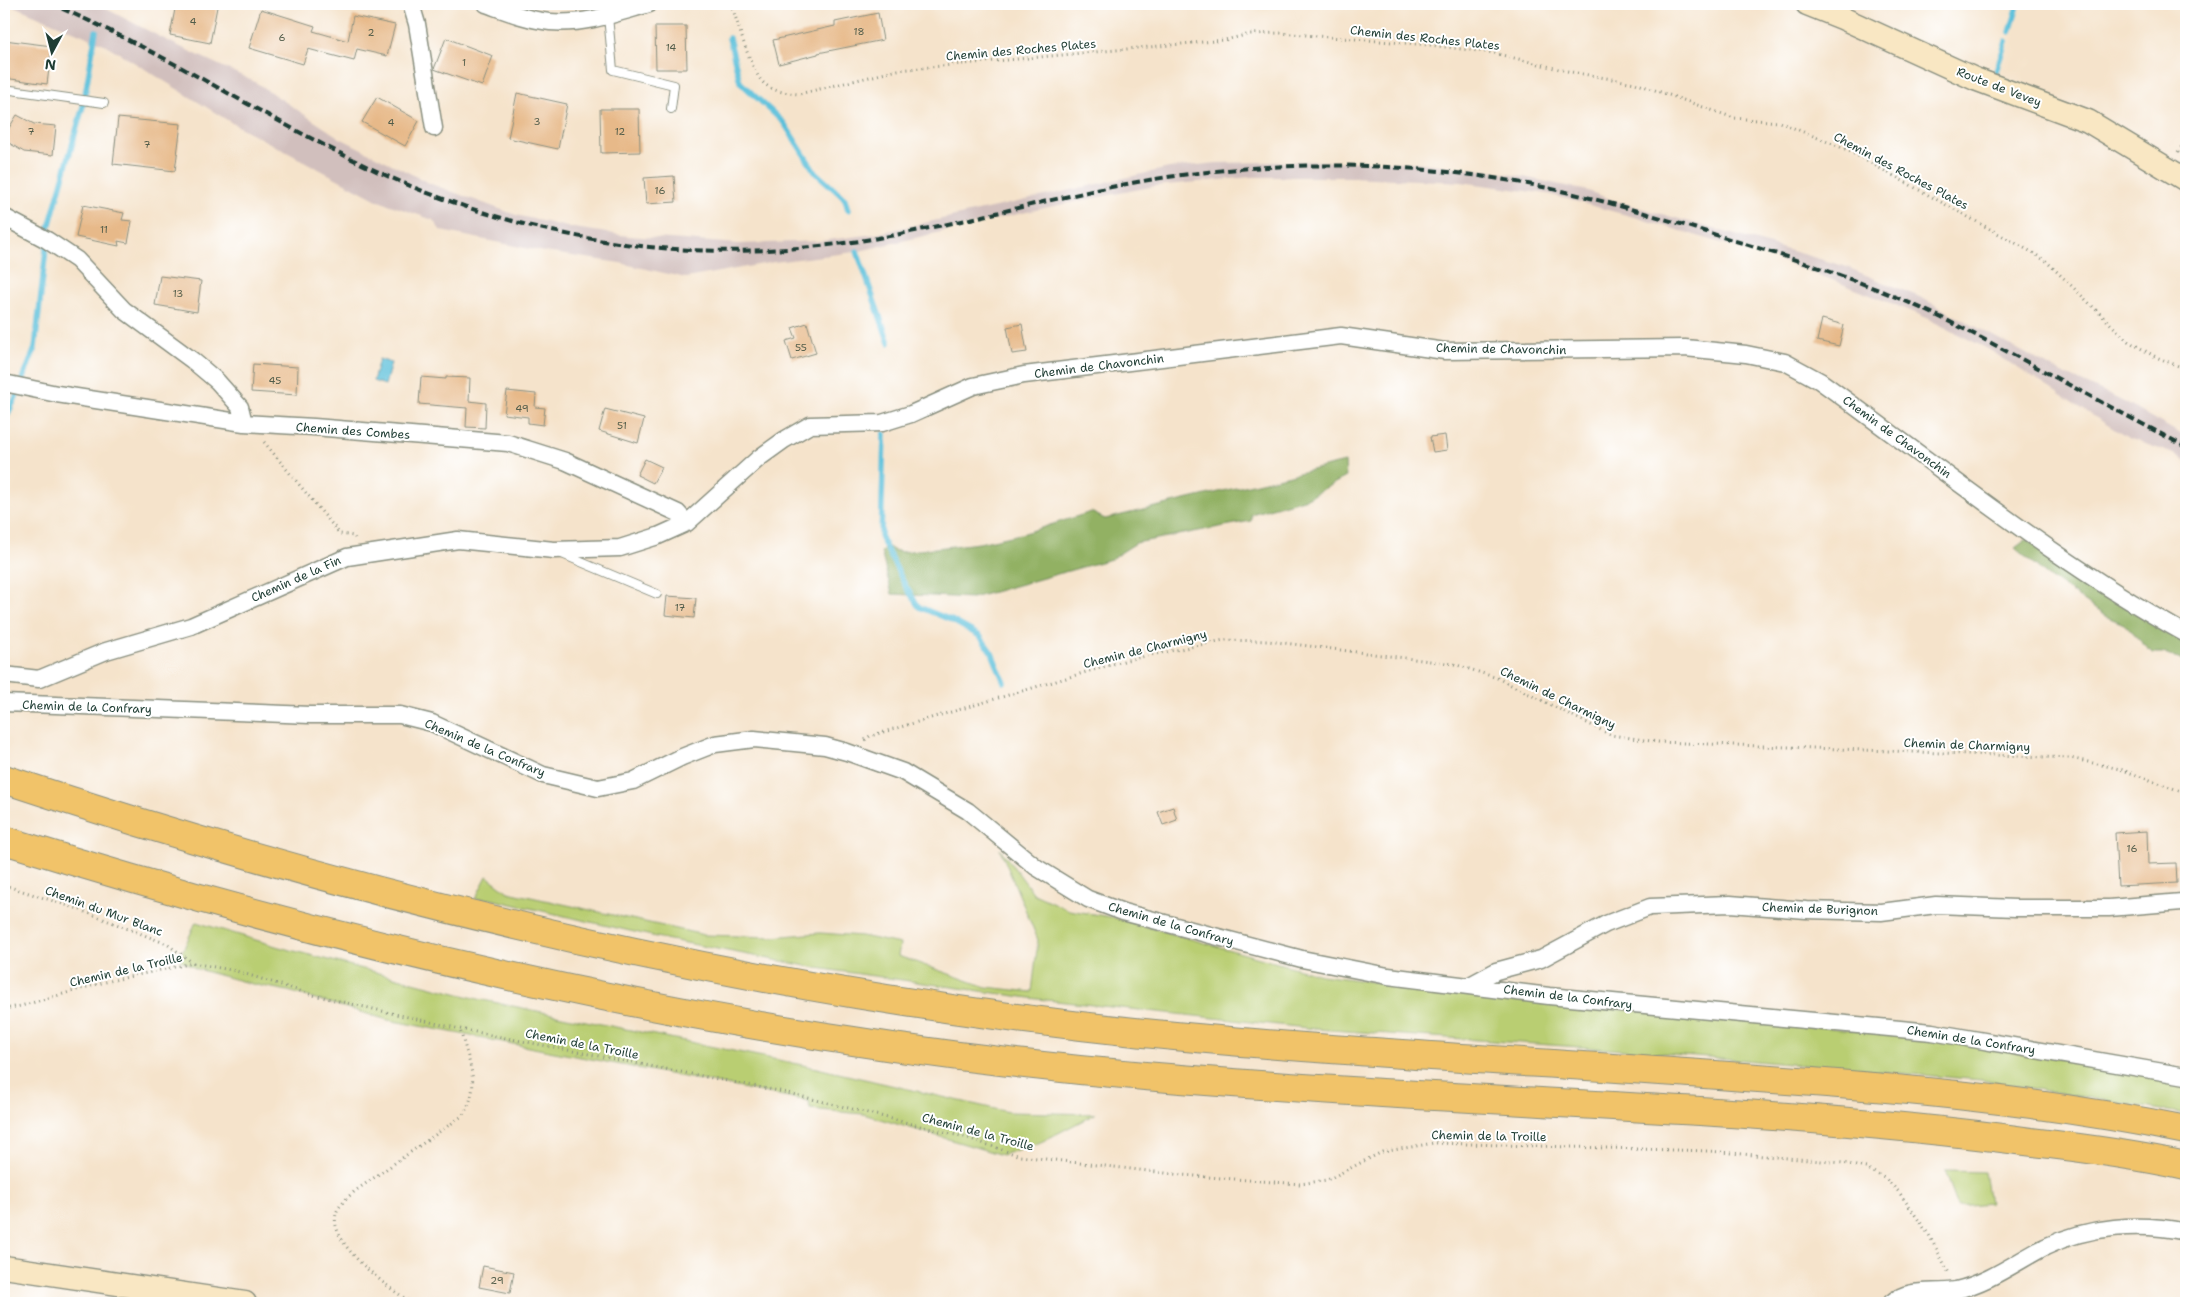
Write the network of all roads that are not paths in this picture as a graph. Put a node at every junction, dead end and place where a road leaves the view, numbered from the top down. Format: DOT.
graph roads {
  1 [pos="411,4"];
  2 [pos="486,4"];
  3 [pos="649,4"];
  4 [pos="1807,4"];
  5 [pos="608,16"];
  6 [pos="4,90"];
  7 [pos="104,103"];
  8 [pos="671,109"];
  9 [pos="434,128"];
  10 [pos="2186,180"];
  11 [pos="4,217"];
  12 [pos="4,383"];
  13 [pos="244,423"];
  14 [pos="687,523"];
  15 [pos="554,550"];
  16 [pos="656,594"];
  17 [pos="2186,634"];
  18 [pos="4,675"];
  19 [pos="4,703"];
  20 [pos="4,779"];
  21 [pos="4,840"];
  22 [pos="2186,900"];
  23 [pos="1470,985"];
  24 [pos="2186,1076"];
  25 [pos="2186,1130"];
  26 [pos="2186,1166"];
  27 [pos="2186,1232"];
  28 [pos="4,1267"];
  29 [pos="245,1303"];
  30 [pos="1890,1303"];
  1 -- 9 [label="street"];
  2 -- 5 [label="street"];
  3 -- 5 [label="street"];
  4 -- 10 [label="main road, Route de Vevey"];
  5 -- 8 [label="lane"];
  6 -- 7 [label="lane"];
  11 -- 13 [label="street"];
  12 -- 13 [label="street, Chemin des Combes"];
  13 -- 14 [label="street, Chemin des Combes"];
  14 -- 15 [label="street, Chemin de la Fin"];
  14 -- 17 [label="street, Chemin de Chavonchin"];
  15 -- 16 [label="lane"];
  15 -- 18 [label="street, Chemin de la Fin"];
  19 -- 23 [label="street, Chemin de la Confrary"];
  20 -- 25 [label="highway"];
  21 -- 26 [label="highway"];
  22 -- 23 [label="street, Chemin de Burignon"];
  23 -- 24 [label="street, Chemin de la Confrary"];
  27 -- 30 [label="street"];
  28 -- 29 [label="main road"];
}
